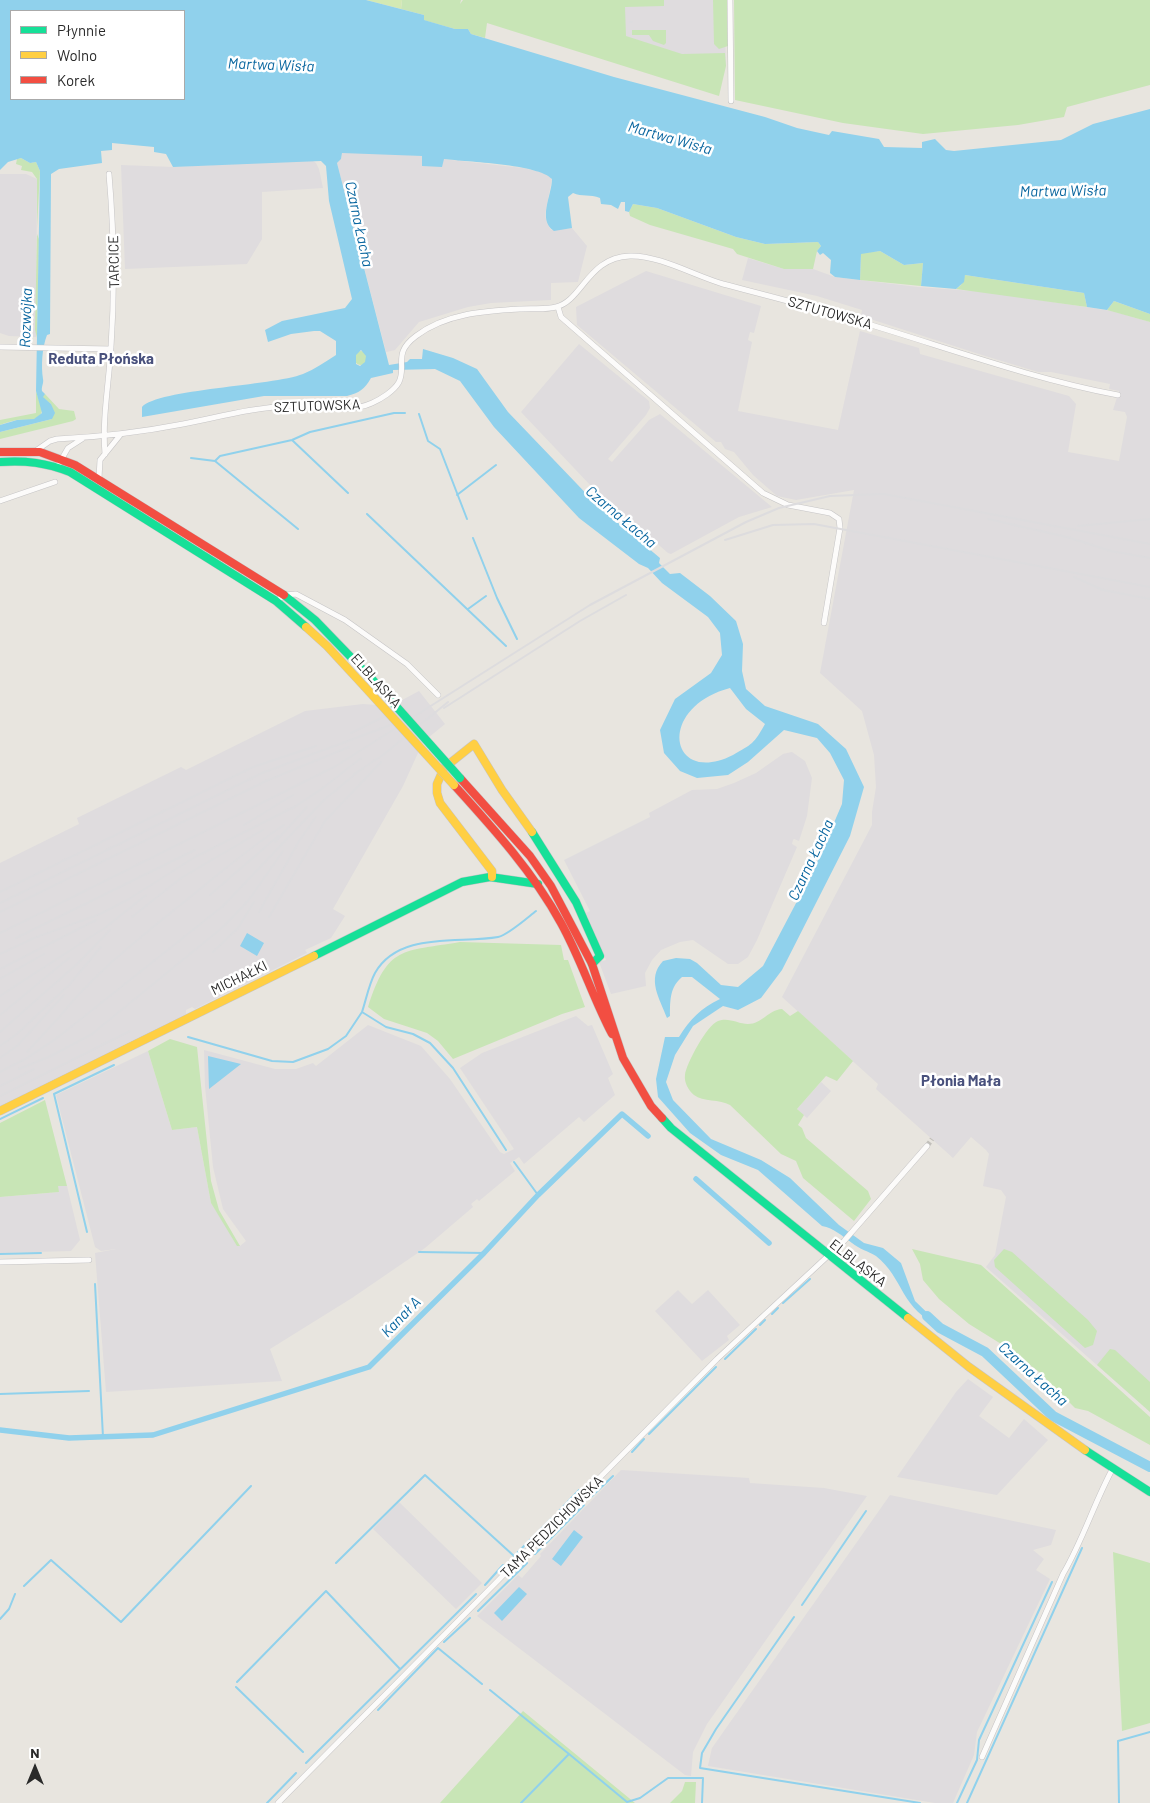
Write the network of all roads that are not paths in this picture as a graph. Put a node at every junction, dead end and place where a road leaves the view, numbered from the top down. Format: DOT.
graph roads {
  1 [pos="730,0"];
  2 [pos="731,101"];
  3 [pos="109,174"];
  4 [pos="558,307"];
  5 [pos="0,343"];
  6 [pos="0,348"];
  7 [pos="10,348"];
  8 [pos="111,349"];
  9 [pos="1118,395"];
  10 [pos="121,434"];
  11 [pos="103,436"];
  12 [pos="85,438"];
  13 [pos="38,450"];
  14 [pos="0,452"];
  15 [pos="105,454"];
  16 [pos="62,458"];
  17 [pos="0,462"];
  18 [pos="57,467"];
  19 [pos="99,478"];
  20 [pos="55,482"];
  21 [pos="0,501"];
  22 [pos="284,595"];
  23 [pos="276,601"];
  24 [pos="824,623"];
  25 [pos="438,695"];
  26 [pos="552,862"];
  27 [pos="525,867"];
  28 [pos="539,869"];
  29 [pos="492,877"];
  30 [pos="516,881"];
  31 [pos="538,884"];
  32 [pos="592,964"];
  33 [pos="619,1047"];
  34 [pos="0,1111"];
  35 [pos="927,1146"];
  36 [pos="829,1255"];
  37 [pos="89,1260"];
  38 [pos="0,1262"];
  39 [pos="1115,1470"];
  40 [pos="1150,1492"];
  41 [pos="982,1757"];
  42 [pos="278,1803"];
  1 -- 2 [label="street"];
  3 -- 8 [label="street, TARCICE"];
  4 -- 9 [label="street, SZTUTOWSKA"];
  4 -- 10 [label="street, SZTUTOWSKA"];
  4 -- 24 [label="street"];
  5 -- 7 [label="street"];
  6 -- 7 [label="street"];
  7 -- 8 [label="street"];
  8 -- 11 [label="street, TARCICE"];
  10 -- 11 [label="street, SZTUTOWSKA"];
  10 -- 15 [label="street"];
  11 -- 12 [label="street, SZTUTOWSKA"];
  11 -- 15 [label="street, TARCICE"];
  12 -- 13 [label="street, SZTUTOWSKA"];
  12 -- 16 [label="street"];
  13 -- 14 [label="main road, ELBLĄSKA"];
  13 -- 16 [label="main road, ELBLĄSKA"];
  15 -- 19 [label="street"];
  16 -- 18 [label="street"];
  16 -- 19 [label="main road, ELBLĄSKA"];
  17 -- 18 [label="main road, ELBLĄSKA"];
  18 -- 23 [label="main road, ELBLĄSKA"];
  19 -- 22 [label="main road, ELBLĄSKA"];
  20 -- 21 [label="street"];
  22 -- 23 [label="street"];
  22 -- 25 [label="street, ELBLĄSKA"];
  22 -- 28 [label="main road, ELBLĄSKA, bridge"];
  23 -- 27 [label="main road, ELBLĄSKA, bridge"];
  26 -- 28 [label="main road"];
  26 -- 29 [label="main road"];
  26 -- 32 [label="main road"];
  27 -- 30 [label="main road"];
  27 -- 31 [label="main road, ELBLĄSKA"];
  28 -- 32 [label="main road, ELBLĄSKA"];
  29 -- 30 [label="main road, MICHAŁKI"];
  29 -- 34 [label="main road, MICHAŁKI"];
  30 -- 31 [label="main road, MICHAŁKI"];
  31 -- 33 [label="main road, ELBLĄSKA"];
  32 -- 33 [label="main road, ELBLĄSKA"];
  33 -- 36 [label="main road, ELBLĄSKA"];
  35 -- 36 [label="street, TAMA PĘDZICHOWSKA"];
  36 -- 39 [label="main road, ELBLĄSKA"];
  36 -- 42 [label="street, TAMA PĘDZICHOWSKA"];
  37 -- 38 [label="street"];
  39 -- 40 [label="main road, ELBLĄSKA"];
  39 -- 41 [label="street"];
}
